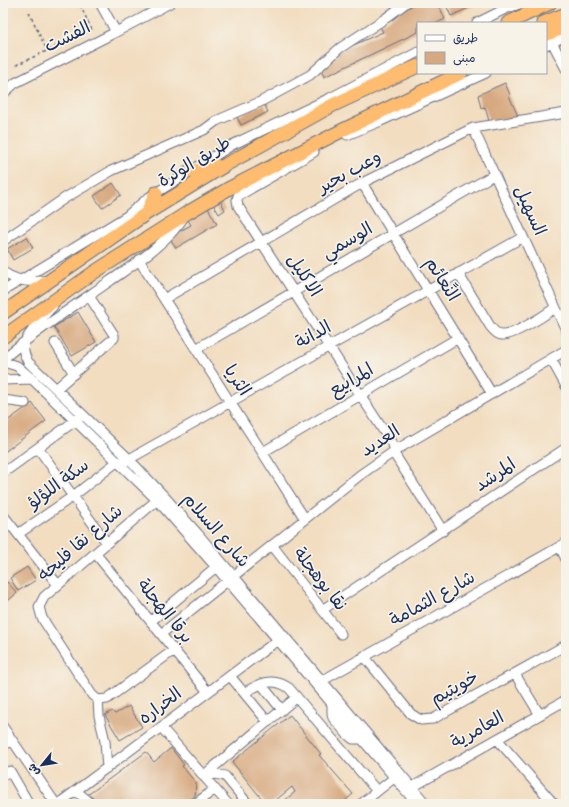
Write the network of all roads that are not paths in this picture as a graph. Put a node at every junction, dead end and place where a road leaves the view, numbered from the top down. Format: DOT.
graph roads {
  1 [pos="100,3"];
  2 [pos="170,3"];
  3 [pos="406,3"];
  4 [pos="522,3"];
  5 [pos="550,3"];
  6 [pos="566,14"];
  7 [pos="479,22"];
  8 [pos="510,22"];
  9 [pos="546,22"];
  10 [pos="566,27"];
  11 [pos="116,32"];
  12 [pos="566,36"];
  13 [pos="550,40"];
  14 [pos="417,53"];
  15 [pos="563,53"];
  16 [pos="417,66"];
  17 [pos="566,69"];
  18 [pos="459,74"];
  19 [pos="484,74"];
  20 [pos="3,94"];
  21 [pos="566,113"];
  22 [pos="474,128"];
  23 [pos="227,164"];
  24 [pos="263,171"];
  25 [pos="188,172"];
  26 [pos="276,173"];
  27 [pos="495,174"];
  28 [pos="362,183"];
  29 [pos="156,193"];
  30 [pos="148,213"];
  31 [pos="187,213"];
  32 [pos="393,234"];
  33 [pos="523,237"];
  34 [pos="3,241"];
  35 [pos="262,241"];
  36 [pos="139,260"];
  37 [pos="3,272"];
  38 [pos="458,273"];
  39 [pos="54,278"];
  40 [pos="19,280"];
  41 [pos="72,288"];
  42 [pos="428,290"];
  43 [pos="3,291"];
  44 [pos="294,291"];
  45 [pos="89,296"];
  46 [pos="164,298"];
  47 [pos="555,308"];
  48 [pos="3,313"];
  49 [pos="566,330"];
  50 [pos="3,338"];
  51 [pos="458,338"];
  52 [pos="27,339"];
  53 [pos="55,343"];
  54 [pos="329,346"];
  55 [pos="196,349"];
  56 [pos="566,350"];
  57 [pos="3,358"];
  58 [pos="552,359"];
  59 [pos="3,362"];
  60 [pos="74,374"];
  61 [pos="32,379"];
  62 [pos="3,380"];
  63 [pos="566,386"];
  64 [pos="56,389"];
  65 [pos="492,394"];
  66 [pos="360,395"];
  67 [pos="3,400"];
  68 [pos="230,401"];
  69 [pos="25,403"];
  70 [pos="79,418"];
  71 [pos="38,448"];
  72 [pos="566,448"];
  73 [pos="394,451"];
  74 [pos="263,452"];
  75 [pos="122,461"];
  76 [pos="3,473"];
  77 [pos="72,497"];
  78 [pos="157,500"];
  79 [pos="3,515"];
  80 [pos="306,519"];
  81 [pos="6,527"];
  82 [pos="443,531"];
  83 [pos="18,534"];
  84 [pos="107,544"];
  85 [pos="272,545"];
  86 [pos="563,545"];
  87 [pos="95,554"];
  88 [pos="566,559"];
  89 [pos="216,567"];
  90 [pos="231,579"];
  91 [pos="58,585"];
  92 [pos="322,610"];
  93 [pos="151,621"];
  94 [pos="161,634"];
  95 [pos="340,634"];
  96 [pos="280,638"];
  97 [pos="566,645"];
  98 [pos="174,650"];
  99 [pos="364,656"];
  100 [pos="515,674"];
  101 [pos="230,676"];
  102 [pos="319,682"];
  103 [pos="261,684"];
  104 [pos="208,692"];
  105 [pos="244,693"];
  106 [pos="297,697"];
  107 [pos="98,700"];
  108 [pos="566,700"];
  109 [pos="282,710"];
  110 [pos="540,715"];
  111 [pos="268,722"];
  112 [pos="3,727"];
  113 [pos="161,727"];
  114 [pos="497,739"];
  115 [pos="12,740"];
  116 [pos="3,746"];
  117 [pos="107,768"];
  118 [pos="3,775"];
  119 [pos="204,776"];
  120 [pos="394,778"];
  121 [pos="215,789"];
  122 [pos="409,789"];
  123 [pos="76,791"];
  124 [pos="377,791"];
  125 [pos="28,804"];
  126 [pos="57,804"];
  127 [pos="92,804"];
  128 [pos="195,804"];
  129 [pos="228,804"];
  130 [pos="248,804"];
  131 [pos="361,804"];
  132 [pos="417,804"];
  133 [pos="426,804"];
  134 [pos="554,804"];
  1 -- 11 [label="street"];
  2 -- 11 [label="street, الفشت"];
  3 -- 34 [label="street"];
  4 -- 7 [label="street"];
  5 -- 8 [label="highway"];
  6 -- 9 [label="highway"];
  10 -- 13 [label="highway"];
  11 -- 20 [label="street, الفشت"];
  12 -- 13 [label="street"];
  13 -- 15 [label="street"];
  13 -- 17 [label="street"];
  14 -- 25 [label="street, طريق الوكرة"];
  16 -- 23 [label="highway, طريق الوكرة"];
  18 -- 24 [label="highway"];
  19 -- 26 [label="street, الاكليل"];
  21 -- 22 [label="street, وعب بحير"];
  22 -- 27 [label="street, السهيل"];
  22 -- 28 [label="street, وعب بحير"];
  23 -- 25 [label="highway"];
  23 -- 30 [label="highway, طريق الوكرة"];
  24 -- 26 [label="highway"];
  24 -- 31 [label="highway"];
  25 -- 29 [label="street, طريق الوكرة"];
  26 -- 35 [label="street, الاكليل"];
  27 -- 32 [label="street, الوسمي"];
  27 -- 33 [label="street, السهيل"];
  28 -- 32 [label="street, النًعائم"];
  28 -- 35 [label="street, وعب بحير"];
  29 -- 30 [label="highway"];
  29 -- 40 [label="street, طريق الوكرة"];
  30 -- 39 [label="highway, طريق الوكرة"];
  31 -- 36 [label="street"];
  31 -- 41 [label="highway"];
  32 -- 42 [label="street, النًعائم"];
  32 -- 44 [label="street, الوسمي"];
  33 -- 38 [label="street, الدانة"];
  33 -- 47 [label="street, السهيل"];
  35 -- 44 [label="street, الاكليل"];
  35 -- 46 [label="street, وعب بحير"];
  36 -- 45 [label="street"];
  36 -- 46 [label="street, الثريا"];
  37 -- 40 [label="street"];
  38 -- 42 [label="street, الدانة"];
  38 -- 47 [label="street"];
  39 -- 40 [label="street"];
  39 -- 48 [label="highway, طريق الوكرة"];
  40 -- 43 [label="street, طريق الوكرة"];
  41 -- 50 [label="highway"];
  41 -- 52 [label="street"];
  42 -- 51 [label="street, النًعائم"];
  42 -- 54 [label="street, الدانة"];
  44 -- 54 [label="street, الاكليل"];
  44 -- 55 [label="street, الوسمي"];
  45 -- 52 [label="street"];
  45 -- 60 [label="street"];
  46 -- 55 [label="street, الثريا"];
  47 -- 49 [label="street, السهيل"];
  51 -- 65 [label="street, النًعائم"];
  51 -- 66 [label="street, المرابيع"];
  52 -- 57 [label="street"];
  52 -- 64 [label="street, شارع السلام"];
  53 -- 60 [label="street"];
  54 -- 66 [label="street, الاكليل"];
  54 -- 68 [label="street, الدانة"];
  55 -- 68 [label="street, الثريا"];
  56 -- 58 [label="street, العديد"];
  58 -- 63 [label="street"];
  58 -- 65 [label="street, العديد"];
  59 -- 61 [label="street, شارع السلام"];
  60 -- 64 [label="street"];
  61 -- 62 [label="street"];
  61 -- 70 [label="street, شارع السلام"];
  64 -- 70 [label="street, شارع السلام"];
  65 -- 73 [label="street, العديد"];
  66 -- 73 [label="street, الاكليل"];
  66 -- 74 [label="street, المرابيع"];
  67 -- 69 [label="street"];
  68 -- 74 [label="street, الثريا"];
  68 -- 75 [label="street, الدانة"];
  70 -- 71 [label="street"];
  70 -- 75 [label="street, شارع السلام"];
  71 -- 76 [label="street"];
  71 -- 77 [label="street"];
  72 -- 82 [label="street, المرشد"];
  73 -- 80 [label="street, العديد"];
  73 -- 82 [label="street"];
  74 -- 80 [label="street, الثريا"];
  75 -- 77 [label="street, سكة اللؤلؤ"];
  75 -- 78 [label="street, شارع السلام"];
  75 -- 90 [label="street, شارع السلام"];
  77 -- 83 [label="street, سكة اللؤلؤ"];
  77 -- 84 [label="street"];
  78 -- 84 [label="street, شارع نقا فليحه"];
  78 -- 89 [label="street, شارع السلام"];
  79 -- 81 [label="street"];
  80 -- 85 [label="street, العديد"];
  81 -- 83 [label="street"];
  82 -- 92 [label="street, المرشد"];
  83 -- 91 [label="street"];
  84 -- 87 [label="street, شارع نقا فليحه"];
  85 -- 90 [label="street, العديد"];
  85 -- 92 [label="street, نقا بوهجلة"];
  86 -- 88 [label="street"];
  86 -- 99 [label="street, شارع الثمامة"];
  87 -- 91 [label="street, شارع نقا فليحه"];
  87 -- 93 [label="street, برقا الهجلة"];
  89 -- 90 [label="street, شارع السلام"];
  89 -- 93 [label="street"];
  90 -- 94 [label="street, العديد"];
  90 -- 96 [label="street, شارع السلام"];
  91 -- 107 [label="street, شارع نقا فليحه"];
  92 -- 95 [label="street, نقا بوهجلة"];
  93 -- 94 [label="street, برقا الهجلة"];
  94 -- 98 [label="street, برقا الهجلة"];
  96 -- 101 [label="street, الخراره"];
  96 -- 102 [label="street, شارع السلام"];
  97 -- 100 [label="street, خويتيم"];
  98 -- 104 [label="street, برقا الهجلة"];
  98 -- 107 [label="street"];
  99 -- 100 [label="street, خويتيم"];
  99 -- 102 [label="street, شارع الثمامة"];
  100 -- 110 [label="street"];
  101 -- 104 [label="street, الخراره"];
  101 -- 105 [label="street"];
  102 -- 120 [label="street, شارع السلام"];
  102 -- 122 [label="street, شارع السلام"];
  103 -- 105 [label="street"];
  103 -- 106 [label="street"];
  103 -- 109 [label="street"];
  104 -- 113 [label="street, الخراره"];
  105 -- 111 [label="street"];
  106 -- 109 [label="street"];
  106 -- 124 [label="street"];
  107 -- 117 [label="street"];
  108 -- 110 [label="street, العامرية"];
  109 -- 111 [label="street"];
  110 -- 114 [label="street, العامرية"];
  111 -- 119 [label="street"];
  112 -- 115 [label="street"];
  113 -- 117 [label="street, الخراره"];
  113 -- 119 [label="street"];
  114 -- 122 [label="street, العامرية"];
  114 -- 134 [label="street"];
  115 -- 116 [label="street"];
  115 -- 126 [label="street"];
  117 -- 123 [label="street, الخراره"];
  118 -- 125 [label="street"];
  119 -- 121 [label="street"];
  119 -- 130 [label="street"];
  120 -- 122 [label="street, شارع السلام"];
  120 -- 124 [label="street"];
  121 -- 128 [label="street"];
  121 -- 129 [label="street"];
  122 -- 132 [label="street, شارع السلام"];
  122 -- 133 [label="street, شارع السلام"];
  123 -- 126 [label="street, الخراره"];
  123 -- 127 [label="street"];
  124 -- 131 [label="street"];
}
